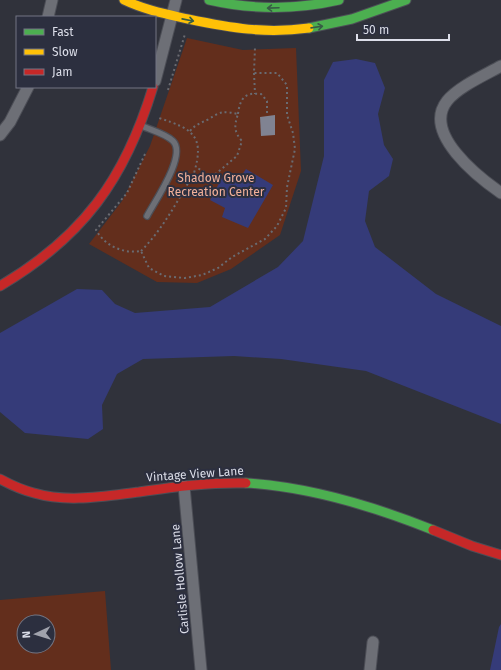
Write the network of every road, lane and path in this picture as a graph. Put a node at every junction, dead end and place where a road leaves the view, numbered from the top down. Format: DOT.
graph roads {
  1 [pos="52,0"];
  2 [pos="124,0"];
  3 [pos="176,0"];
  4 [pos="209,0"];
  5 [pos="339,0"];
  6 [pos="406,0"];
  7 [pos="48,16"];
  8 [pos="171,16"];
  9 [pos="184,34"];
  10 [pos="255,47"];
  11 [pos="501,66"];
  12 [pos="254,73"];
  13 [pos="156,76"];
  14 [pos="27,88"];
  15 [pos="153,88"];
  16 [pos="255,94"];
  17 [pos="166,95"];
  18 [pos="267,113"];
  19 [pos="238,114"];
  20 [pos="159,118"];
  21 [pos="141,125"];
  22 [pos="154,131"];
  23 [pos="190,131"];
  24 [pos="0,135"];
  25 [pos="147,149"];
  26 [pos="196,167"];
  27 [pos="501,193"];
  28 [pos="147,216"];
  29 [pos="0,286"];
  30 [pos="1,481"];
  31 [pos="184,486"];
  32 [pos="501,555"];
  33 [pos="373,642"];
  34 [pos="201,670"];
  35 [pos="370,670"];
  1 -- 7 [label="street"];
  2 -- 8 [label="street"];
  3 -- 8 [label="street"];
  5 -- 4 [label="street, one-way"];
  8 -- 6 [label="street, one-way"];
  8 -- 13 [label="street"];
  9 -- 17 [label="path"];
  10 -- 12 [label="path"];
  11 -- 27 [label="street"];
  12 -- 16 [label="path"];
  12 -- 25 [label="path"];
  14 -- 24 [label="street"];
  15 -- 21 [label="street"];
  16 -- 18 [label="path"];
  16 -- 19 [label="path"];
  19 -- 23 [label="path"];
  19 -- 26 [label="path"];
  20 -- 22 [label="path"];
  21 -- 22 [label="lane"];
  21 -- 29 [label="street"];
  22 -- 28 [label="lane"];
  30 -- 31 [label="street, Vintage View Lane"];
  31 -- 32 [label="street, Vintage View Lane"];
  31 -- 34 [label="street, Carlisle Hollow Lane"];
  33 -- 35 [label="street"];
}
